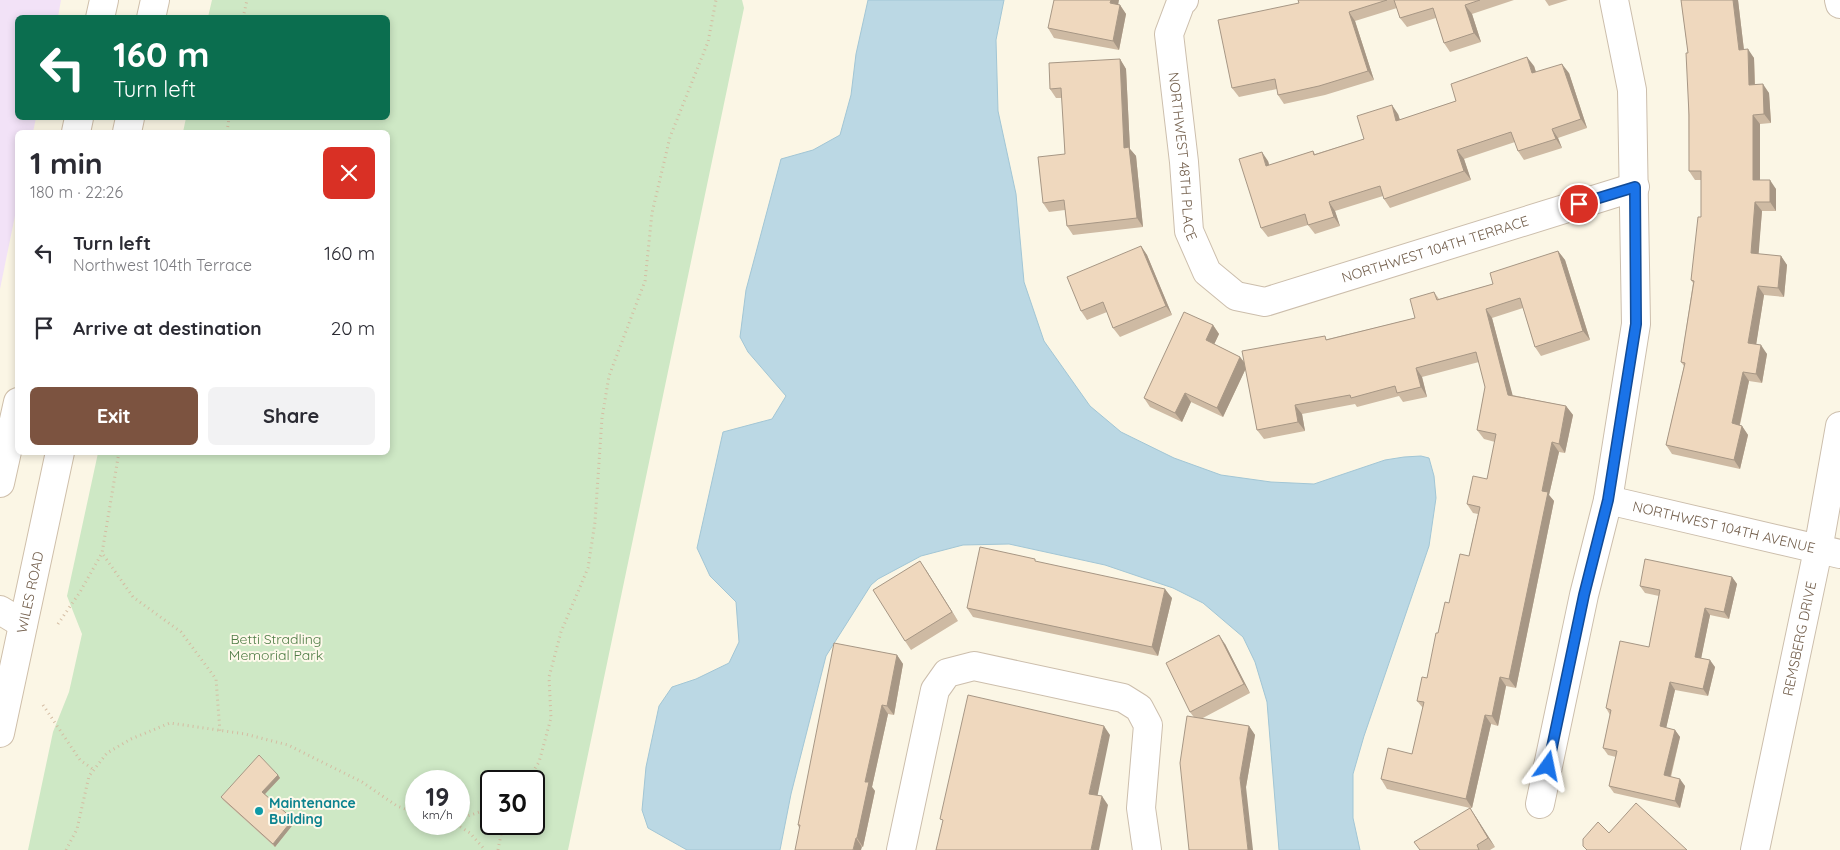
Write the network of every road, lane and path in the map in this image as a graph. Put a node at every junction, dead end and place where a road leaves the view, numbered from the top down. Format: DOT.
graph roads {
  1 [pos="104,0"];
  2 [pos="155,0"];
  3 [pos="247,0"];
  4 [pos="716,0"];
  5 [pos="1614,0"];
  6 [pos="1839,0"];
  7 [pos="1183,1"];
  8 [pos="1840,4"];
  9 [pos="101,15"];
  10 [pos="152,15"];
  11 [pos="244,15"];
  12 [pos="1635,187"];
  13 [pos="1236,296"];
  14 [pos="15,416"];
  15 [pos="1840,426"];
  16 [pos="59,455"];
  17 [pos="118,455"];
  18 [pos="0,483"];
  19 [pos="1608,500"];
  20 [pos="102,552"];
  21 [pos="1829,552"];
  22 [pos="0,610"];
  23 [pos="23,624"];
  24 [pos="58,624"];
  25 [pos="7,662"];
  26 [pos="43,705"];
  27 [pos="220,732"];
  28 [pos="0,733"];
  29 [pos="94,770"];
  30 [pos="534,770"];
  31 [pos="1540,804"];
  32 [pos="405,809"];
  33 [pos="470,833"];
  34 [pos="501,835"];
  35 [pos="66,850"];
  36 [pos="485,850"];
  37 [pos="498,850"];
  38 [pos="901,850"];
  39 [pos="1147,850"];
  40 [pos="1755,850"];
  1 -- 9 [label="street"];
  2 -- 10 [label="street"];
  3 -- 11 [label="path"];
  4 -- 30 [label="path"];
  5 -- 12 [label="street"];
  6 -- 8 [label="street"];
  7 -- 13 [label="street, NORTHWEST 48TH PLACE"];
  12 -- 13 [label="street, NORTHWEST 104TH TERRACE"];
  12 -- 19 [label="street"];
  14 -- 18 [label="street"];
  15 -- 21 [label="street, REMSBERG DRIVE"];
  16 -- 23 [label="street, WILES ROAD"];
  17 -- 20 [label="path"];
  19 -- 21 [label="street, NORTHWEST 104TH AVENUE"];
  19 -- 31 [label="street"];
  20 -- 24 [label="path"];
  20 -- 27 [label="path"];
  21 -- 40 [label="street, REMSBERG DRIVE"];
  22 -- 23 [label="street"];
  23 -- 25 [label="street, WILES ROAD"];
  25 -- 28 [label="street, WILES ROAD"];
  26 -- 29 [label="path"];
  27 -- 29 [label="path"];
  27 -- 32 [label="path"];
  29 -- 35 [label="path"];
  33 -- 36 [label="path"];
  34 -- 37 [label="path"];
  38 -- 39 [label="street"];
}
